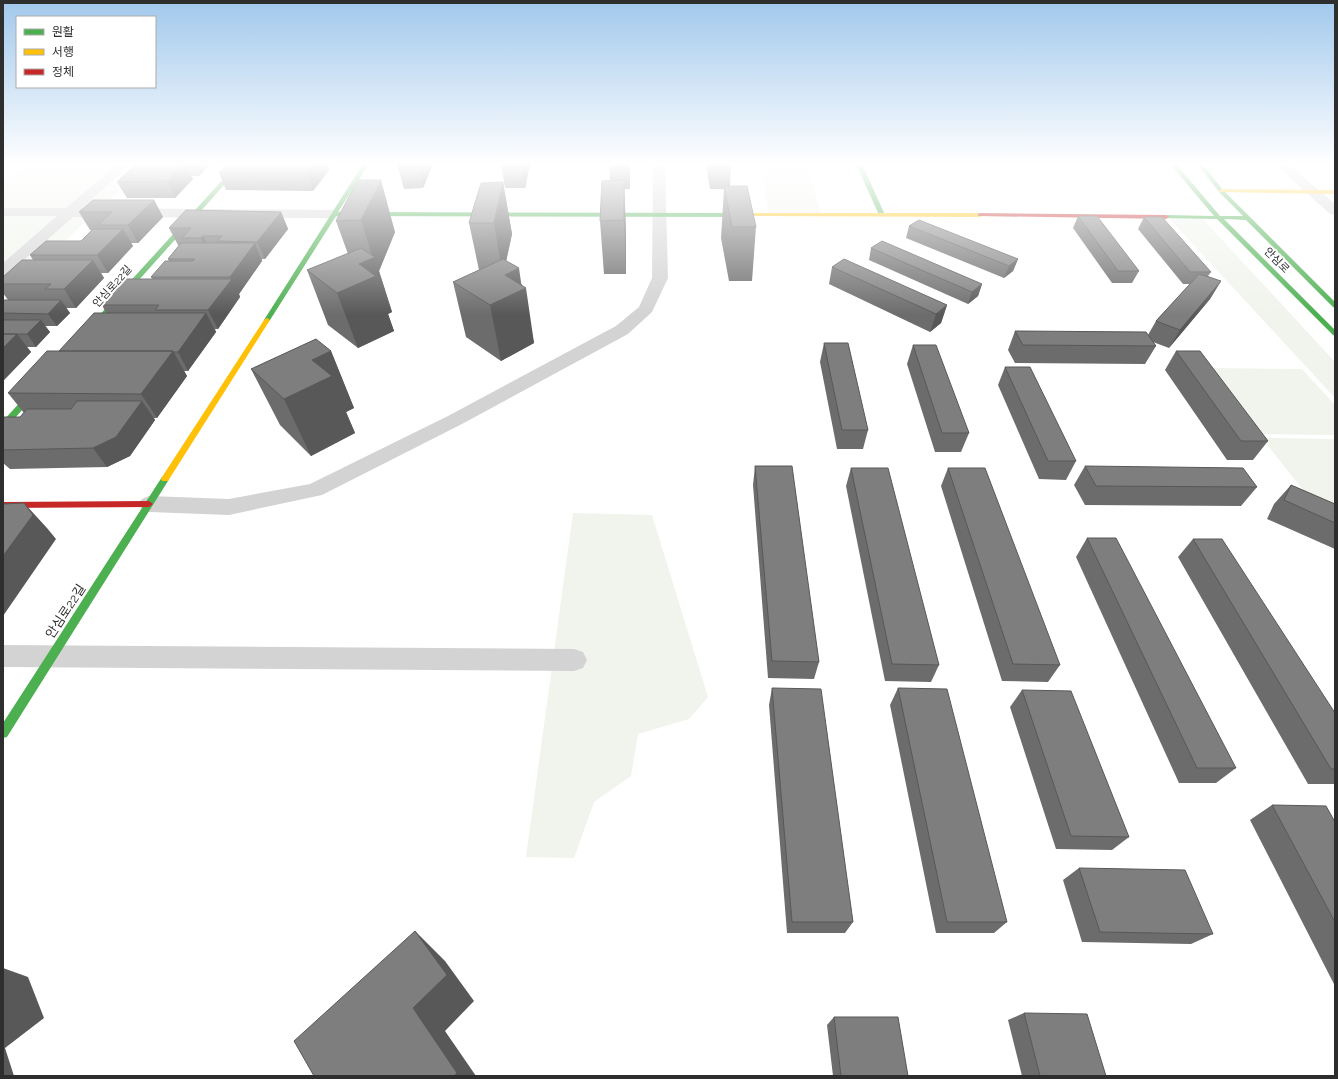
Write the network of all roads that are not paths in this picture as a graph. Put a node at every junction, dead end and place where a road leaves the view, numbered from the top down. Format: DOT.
graph roads {
  1 [pos="67,214"];
  2 [pos="194,214"];
  3 [pos="335,214"];
  4 [pos="450,214"];
  5 [pos="980,214"];
  6 [pos="1050,214"];
  7 [pos="1216,214"];
  8 [pos="1243,214"];
  9 [pos="660,215"];
  10 [pos="882,215"];
  11 [pos="1219,218"];
  12 [pos="1247,218"];
  13 [pos="3,271"];
  14 [pos="1335,306"];
  15 [pos="1335,334"];
  16 [pos="3,426"];
  17 [pos="150,504"];
  18 [pos="3,505"];
  19 [pos="3,656"];
  20 [pos="52,657"];
  21 [pos="574,660"];
  22 [pos="3,733"];
  1 -- 13 [label="street"];
  2 -- 16 [label="street, 안심로22길"];
  3 -- 17 [label="street, 안심로22길"];
  4 -- 9 [label="street"];
  5 -- 10 [label="street"];
  6 -- 11 [label="street"];
  7 -- 11 [label="street, 안심로"];
  8 -- 12 [label="street, 안심로"];
  9 -- 10 [label="street"];
  9 -- 17 [label="street"];
  11 -- 12 [label="street"];
  11 -- 15 [label="street, 안심로"];
  12 -- 14 [label="street, 안심로"];
  17 -- 18 [label="street"];
  17 -- 20 [label="street, 안심로22길"];
  19 -- 20 [label="street"];
  20 -- 21 [label="street"];
  20 -- 22 [label="street, 안심로22길"];
}
